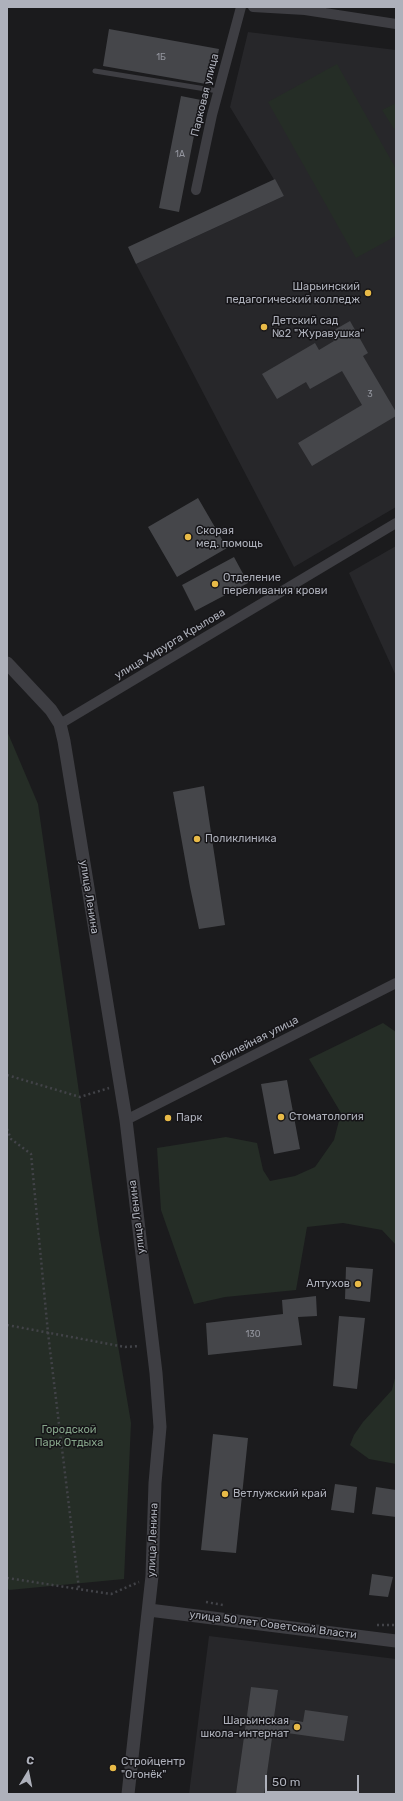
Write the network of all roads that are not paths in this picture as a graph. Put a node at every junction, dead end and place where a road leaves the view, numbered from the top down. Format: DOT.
graph roads {
  1 [pos="240,7"];
  2 [pos="253,7"];
  3 [pos="305,9"];
  4 [pos="396,24"];
  5 [pos="95,71"];
  6 [pos="218,91"];
  7 [pos="196,190"];
  8 [pos="396,523"];
  9 [pos="7,663"];
  10 [pos="60,724"];
  11 [pos="396,983"];
  12 [pos="126,1120"];
  13 [pos="149,1610"];
  14 [pos="396,1641"];
  15 [pos="128,1794"];
  1 -- 6 [label="street, Парковая улица"];
  2 -- 3 [label="street"];
  3 -- 4 [label="street"];
  5 -- 6 [label="lane"];
  6 -- 7 [label="street, Парковая улица"];
  8 -- 10 [label="street, улица Хирурга Крылова"];
  9 -- 10 [label="street, улица Ленина"];
  10 -- 12 [label="street, улица Ленина"];
  11 -- 12 [label="street, Юбилейная улица"];
  12 -- 13 [label="street, улица Ленина"];
  13 -- 14 [label="street, улица 50 лет Советской Власти"];
  13 -- 15 [label="street, улица Ленина"];
}
